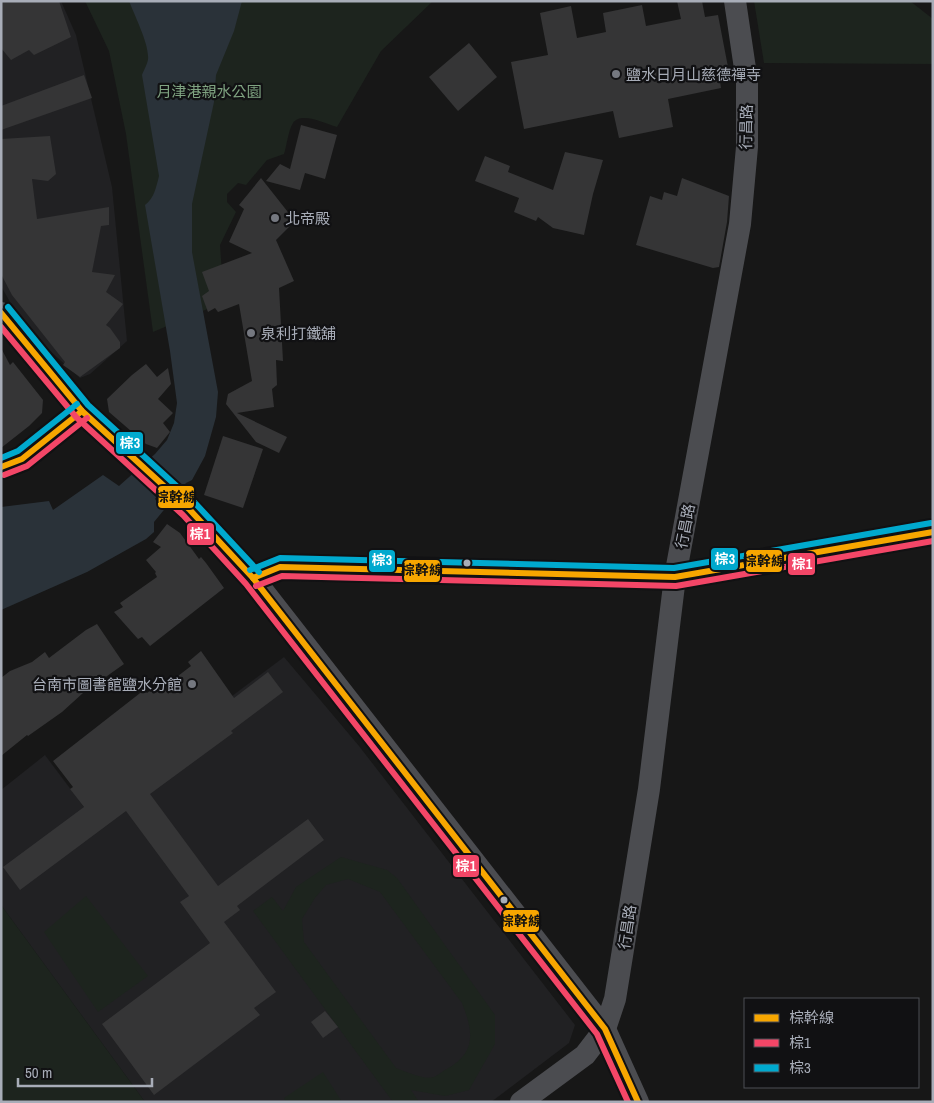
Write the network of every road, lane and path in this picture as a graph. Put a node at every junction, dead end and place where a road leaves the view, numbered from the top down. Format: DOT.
graph roads {
  1 [pos="735,1"];
  2 [pos="1,313"];
  3 [pos="88,417"];
  4 [pos="1,467"];
  5 [pos="933,532"];
  6 [pos="253,578"];
  7 [pos="675,578"];
  8 [pos="604,1029"];
  9 [pos="521,1102"];
  10 [pos="638,1102"];
  1 -- 7 [label="street, 行昌路"];
  2 -- 3 [label="street"];
  3 -- 4 [label="street"];
  3 -- 6 [label="street"];
  5 -- 7 [label="street"];
  6 -- 7 [label="street"];
  6 -- 8 [label="street"];
  7 -- 8 [label="street, 行昌路"];
  8 -- 9 [label="street, 行昌路"];
  8 -- 10 [label="street"];
}
